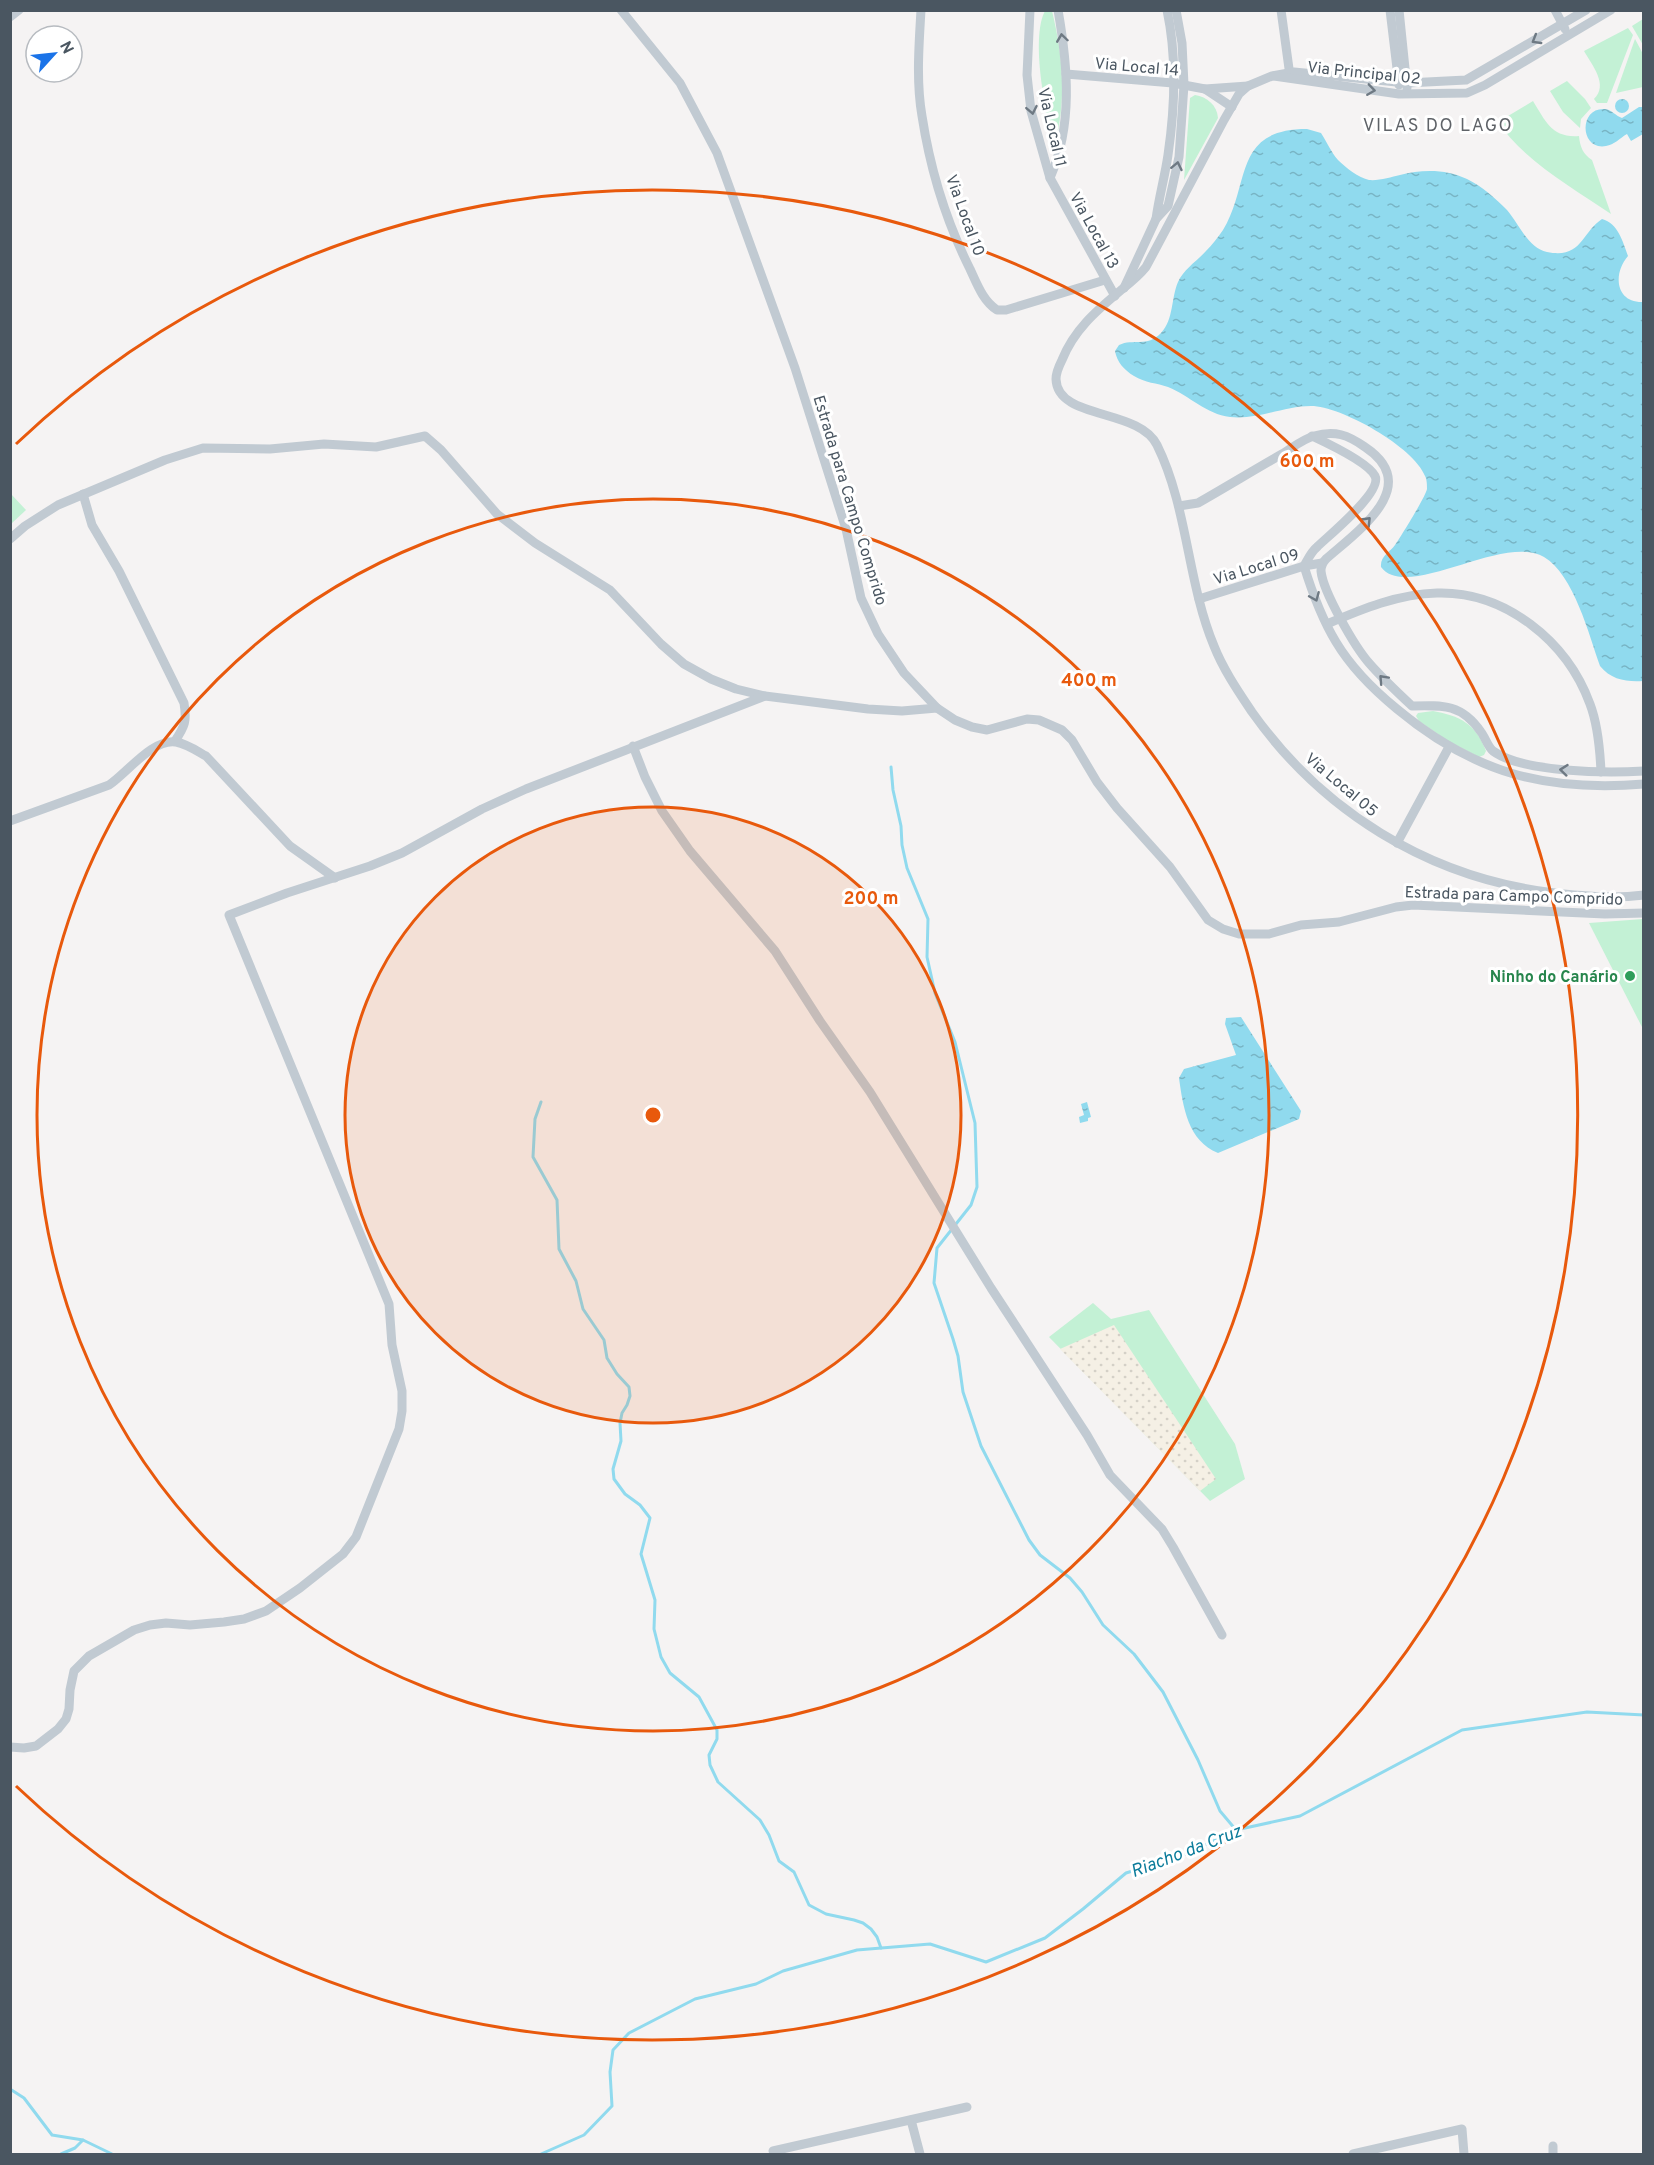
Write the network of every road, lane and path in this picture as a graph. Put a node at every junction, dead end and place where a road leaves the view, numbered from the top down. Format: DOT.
graph roads {
  1 [pos="19,10"];
  2 [pos="621,10"];
  3 [pos="921,10"];
  4 [pos="1030,10"];
  5 [pos="1058,10"];
  6 [pos="1167,10"];
  7 [pos="1176,10"];
  8 [pos="1281,10"];
  9 [pos="1390,10"];
  10 [pos="1399,10"];
  11 [pos="1556,10"];
  12 [pos="1586,10"];
  13 [pos="1611,10"];
  14 [pos="10,17"];
  15 [pos="1566,18"];
  16 [pos="1577,31"];
  17 [pos="1568,37"];
  18 [pos="1066,74"];
  19 [pos="1290,76"];
  20 [pos="1403,82"];
  21 [pos="1173,83"];
  22 [pos="1184,84"];
  23 [pos="1248,86"];
  24 [pos="1205,89"];
  25 [pos="1403,93"];
  26 [pos="1232,106"];
  27 [pos="1050,178"];
  28 [pos="1156,219"];
  29 [pos="1106,280"];
  30 [pos="1124,289"];
  31 [pos="1115,296"];
  32 [pos="1312,436"];
  33 [pos="1374,486"];
  34 [pos="1389,491"];
  35 [pos="83,494"];
  36 [pos="1179,506"];
  37 [pos="10,539"];
  38 [pos="1322,563"];
  39 [pos="1304,566"];
  40 [pos="1199,599"];
  41 [pos="1341,618"];
  42 [pos="1327,624"];
  43 [pos="765,696"];
  44 [pos="1412,706"];
  45 [pos="937,708"];
  46 [pos="1405,716"];
  47 [pos="175,741"];
  48 [pos="633,746"];
  49 [pos="1449,747"];
  50 [pos="1492,751"];
  51 [pos="1486,765"];
  52 [pos="1644,771"];
  53 [pos="1601,772"];
  54 [pos="1644,784"];
  55 [pos="10,821"];
  56 [pos="1397,843"];
  57 [pos="335,878"];
  58 [pos="1644,895"];
  59 [pos="1644,913"];
  60 [pos="1222,1635"];
  61 [pos="10,1747"];
  62 [pos="967,2107"];
  63 [pos="911,2120"];
  64 [pos="773,2151"];
  65 [pos="920,2154"];
  66 [pos="1359,2154"];
  67 [pos="1464,2154"];
  1 -- 14 [label="street"];
  2 -- 45 [label="street, Estrada para Campo Comprido"];
  3 -- 29 [label="street, Via Local 10"];
  4 -- 27 [label="street, Via Local 11, one-way"];
  18 -- 5 [label="street, one-way"];
  6 -- 21 [label="street"];
  7 -- 22 [label="street"];
  8 -- 19 [label="street"];
  9 -- 20 [label="street"];
  10 -- 20 [label="street"];
  11 -- 15 [label="street"];
  12 -- 15 [label="street, Via Principal 02"];
  13 -- 16 [label="street, Via Principal 02"];
  15 -- 16 [label="street"];
  15 -- 17 [label="street"];
  15 -- 20 [label="street, Via Principal 02, one-way"];
  16 -- 17 [label="street, Via Principal 02"];
  17 -- 25 [label="street, Via Principal 02"];
  18 -- 21 [label="street, Via Local 14"];
  18 -- 27 [label="street"];
  19 -- 20 [label="street, Via Principal 02"];
  19 -- 23 [label="street, Via Principal 02"];
  19 -- 25 [label="street, Via Principal 02, one-way"];
  20 -- 25 [label="street"];
  21 -- 22 [label="street, Via Local 14"];
  21 -- 28 [label="street"];
  22 -- 24 [label="street, Via Local 14"];
  28 -- 22 [label="street, one-way"];
  23 -- 24 [label="street, Via Local 14"];
  23 -- 26 [label="street, Via Principal 02"];
  24 -- 26 [label="street, Via Local 14"];
  26 -- 30 [label="street, Via Principal 02"];
  27 -- 29 [label="street, Via Local 13"];
  28 -- 30 [label="street"];
  29 -- 31 [label="street, Via Local 13"];
  30 -- 31 [label="street, Via Principal 02"];
  31 -- 36 [label="street, Via Local 05"];
  32 -- 33 [label="street"];
  32 -- 34 [label="street"];
  32 -- 36 [label="street"];
  33 -- 34 [label="street"];
  33 -- 39 [label="street"];
  38 -- 34 [label="street, one-way"];
  35 -- 37 [label="street"];
  35 -- 43 [label="street"];
  35 -- 47 [label="street"];
  36 -- 40 [label="street, Via Local 05"];
  38 -- 39 [label="street, Via Local 09"];
  38 -- 41 [label="street"];
  39 -- 40 [label="street, Via Local 09"];
  39 -- 42 [label="street, one-way"];
  40 -- 56 [label="street, Via Local 05"];
  41 -- 42 [label="street"];
  44 -- 41 [label="street, one-way"];
  41 -- 53 [label="street"];
  42 -- 46 [label="street"];
  43 -- 45 [label="street"];
  43 -- 48 [label="street"];
  44 -- 46 [label="street"];
  44 -- 50 [label="street"];
  45 -- 59 [label="street, Estrada para Campo Comprido"];
  46 -- 49 [label="street"];
  47 -- 55 [label="street"];
  47 -- 57 [label="street"];
  48 -- 57 [label="street"];
  48 -- 60 [label="street"];
  49 -- 51 [label="street"];
  49 -- 56 [label="street"];
  50 -- 51 [label="street"];
  53 -- 50 [label="street, one-way"];
  51 -- 54 [label="street"];
  52 -- 53 [label="street"];
  56 -- 58 [label="street, Via Local 05"];
  57 -- 61 [label="street"];
  62 -- 63 [label="street"];
  63 -- 64 [label="street"];
  63 -- 65 [label="street"];
  66 -- 67 [label="street"];
}
